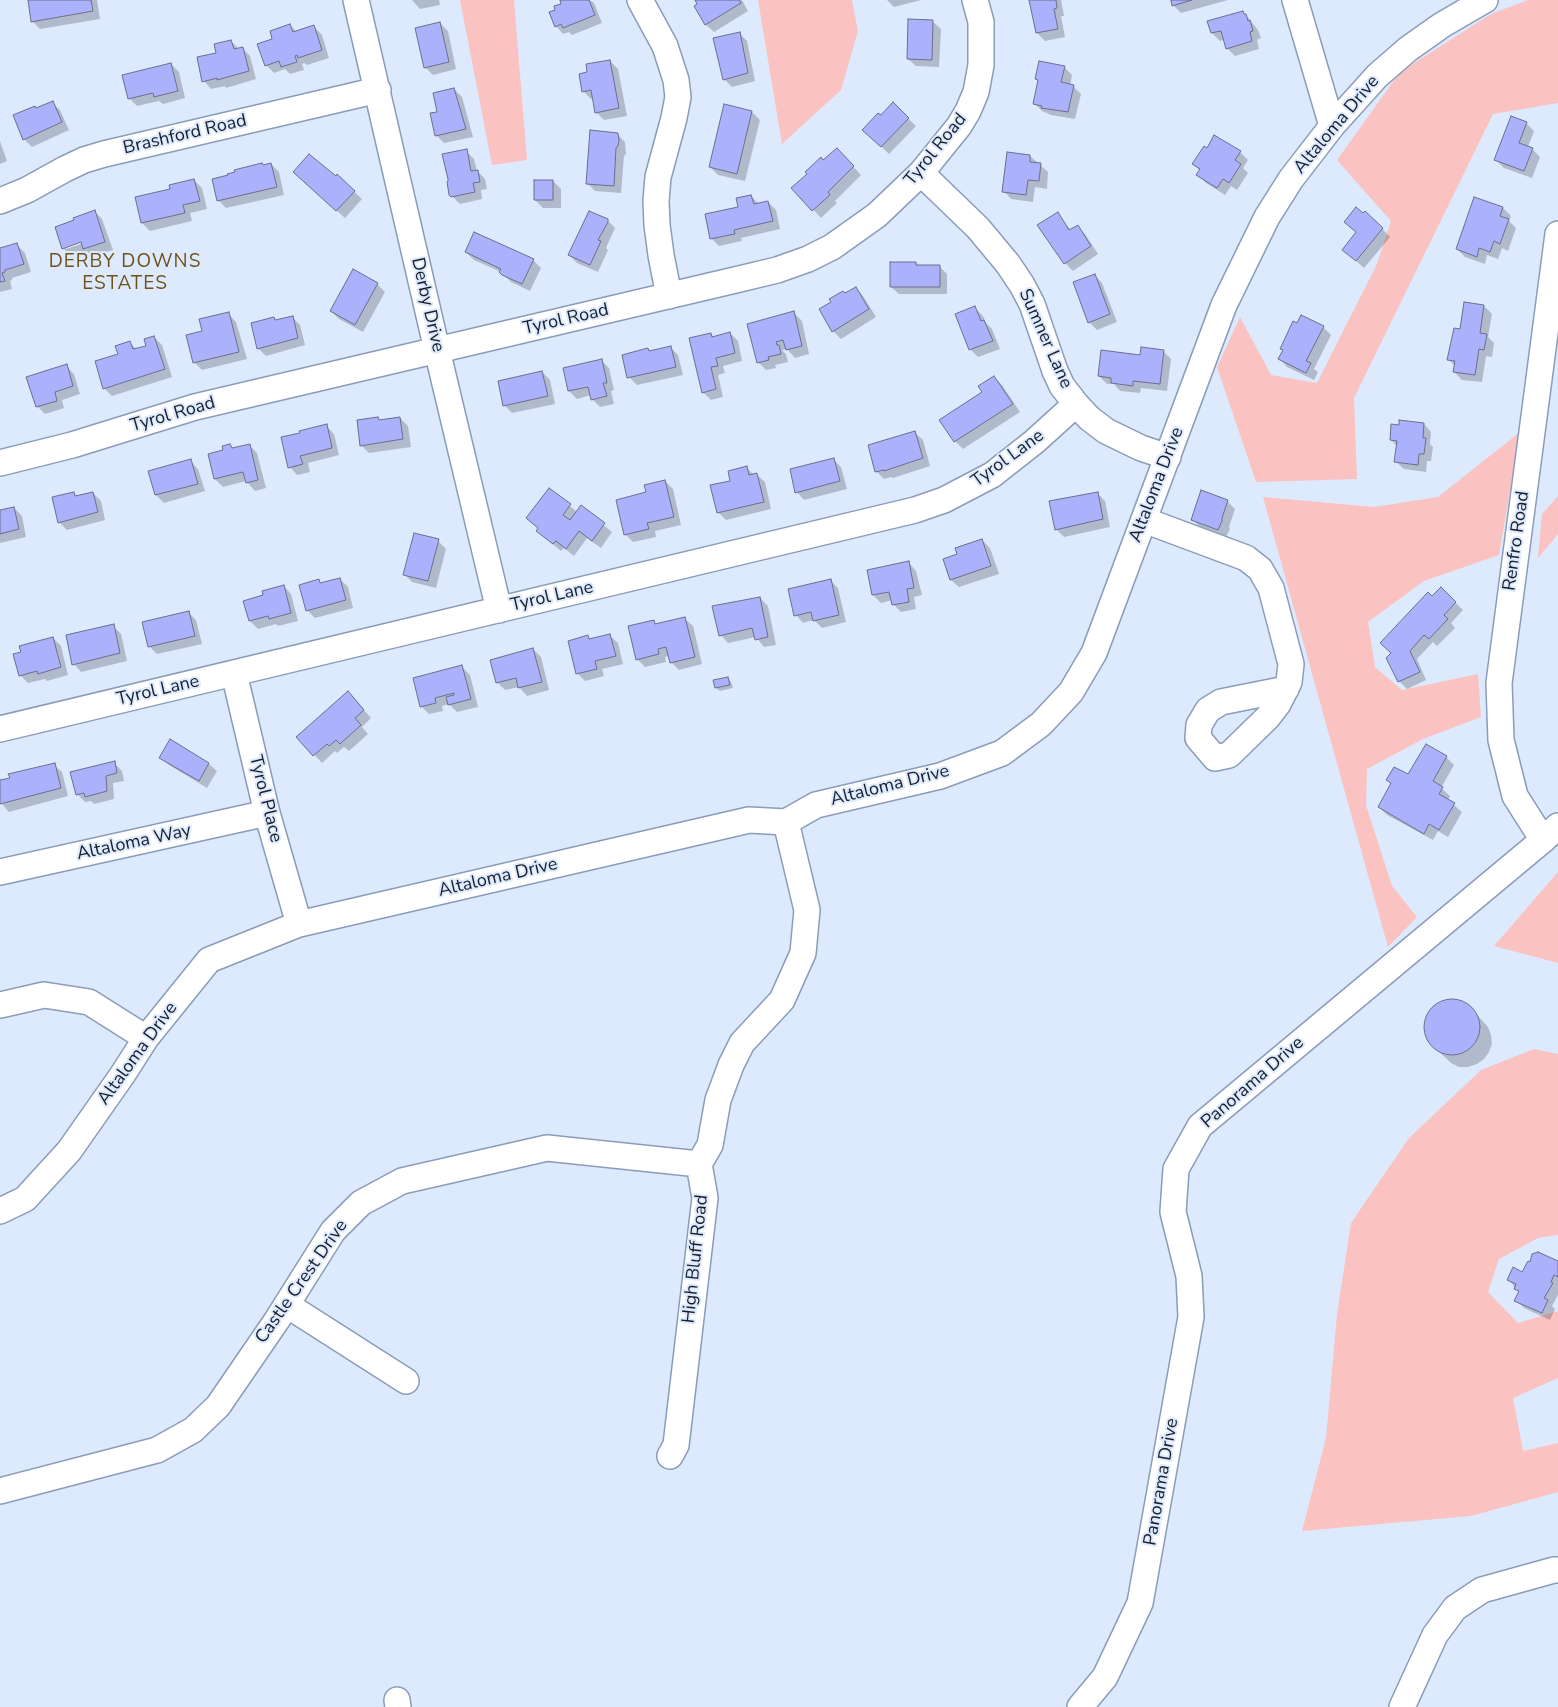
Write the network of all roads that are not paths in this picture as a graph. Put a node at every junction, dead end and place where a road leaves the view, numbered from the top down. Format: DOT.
graph roads {
  1 [pos="356,0"];
  2 [pos="640,0"];
  3 [pos="975,0"];
  4 [pos="1296,0"];
  5 [pos="1485,0"];
  6 [pos="378,90"];
  7 [pos="1332,126"];
  8 [pos="921,173"];
  9 [pos="0,201"];
  10 [pos="1558,234"];
  11 [pos="669,296"];
  12 [pos="437,350"];
  13 [pos="1076,404"];
  14 [pos="1168,457"];
  15 [pos="0,462"];
  16 [pos="1144,520"];
  17 [pos="499,610"];
  18 [pos="234,673"];
  19 [pos="1286,689"];
  20 [pos="0,729"];
  21 [pos="267,813"];
  22 [pos="786,822"];
  23 [pos="1551,833"];
  24 [pos="0,872"];
  25 [pos="300,924"];
  26 [pos="0,1005"];
  27 [pos="146,1038"];
  28 [pos="700,1164"];
  29 [pos="0,1211"];
  30 [pos="287,1305"];
  31 [pos="406,1381"];
  32 [pos="670,1456"];
  33 [pos="0,1491"];
  34 [pos="1558,1570"];
  35 [pos="1080,1707"];
  36 [pos="1402,1707"];
  1 -- 6 [label="street, Derby Drive"];
  2 -- 11 [label="street"];
  3 -- 8 [label="street, Tyrol Road"];
  4 -- 7 [label="street"];
  5 -- 7 [label="street, Altaloma Drive"];
  6 -- 9 [label="street, Brashford Road"];
  6 -- 12 [label="street, Derby Drive"];
  7 -- 14 [label="street, Altaloma Drive"];
  8 -- 11 [label="street, Tyrol Road"];
  8 -- 13 [label="street, Sumner Lane"];
  10 -- 23 [label="street, Renfro Road"];
  11 -- 12 [label="street, Tyrol Road"];
  12 -- 15 [label="street, Tyrol Road"];
  12 -- 17 [label="street, Derby Drive"];
  13 -- 14 [label="street, Sumner Lane"];
  13 -- 17 [label="street, Tyrol Lane"];
  14 -- 16 [label="street, Altaloma Drive"];
  16 -- 19 [label="street"];
  16 -- 22 [label="street, Altaloma Drive"];
  17 -- 18 [label="street, Tyrol Lane"];
  18 -- 20 [label="street, Tyrol Lane"];
  18 -- 21 [label="street, Tyrol Place"];
  21 -- 24 [label="street, Altaloma Way"];
  21 -- 25 [label="street, Tyrol Place"];
  22 -- 25 [label="street, Altaloma Drive"];
  22 -- 28 [label="street"];
  23 -- 35 [label="street, Panorama Drive"];
  25 -- 27 [label="street, Altaloma Drive"];
  26 -- 27 [label="street"];
  27 -- 29 [label="street, Altaloma Drive"];
  28 -- 30 [label="street, Castle Crest Drive"];
  28 -- 32 [label="street, High Bluff Road"];
  30 -- 31 [label="street"];
  30 -- 33 [label="street, Castle Crest Drive"];
  34 -- 36 [label="street"];
}
